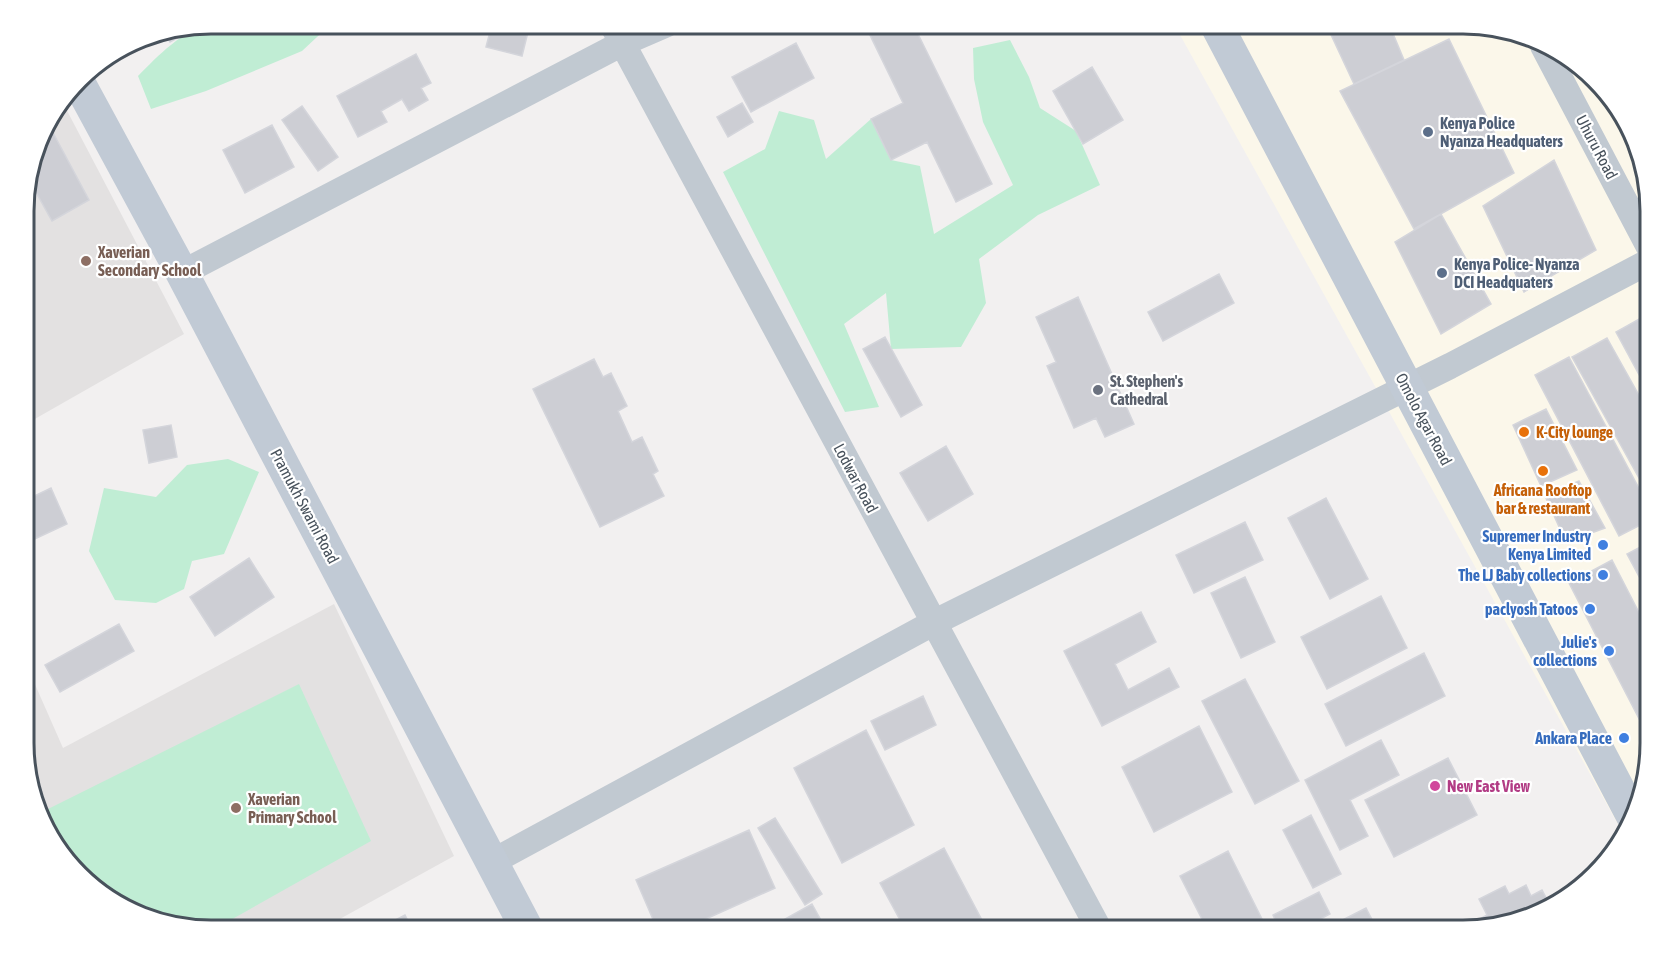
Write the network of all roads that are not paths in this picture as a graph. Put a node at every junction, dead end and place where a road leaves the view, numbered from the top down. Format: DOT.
graph roads {
  1 [pos="617,34"];
  2 [pos="1221,34"];
  3 [pos="1549,57"];
  4 [pos="83,90"];
  5 [pos="1639,228"];
  6 [pos="1639,267"];
  7 [pos="182,273"];
  8 [pos="1408,388"];
  9 [pos="933,622"];
  10 [pos="1628,807"];
  11 [pos="492,862"];
  12 [pos="522,920"];
  13 [pos="1094,920"];
  1 -- 7 [label="street"];
  1 -- 9 [label="street, Lodwar Road"];
  2 -- 8 [label="main road, Omolo Agar Road"];
  3 -- 5 [label="street, Uhuru Road"];
  4 -- 7 [label="main road, Pramukh Swami Road"];
  6 -- 8 [label="street"];
  7 -- 11 [label="main road, Pramukh Swami Road"];
  8 -- 9 [label="street"];
  8 -- 10 [label="main road, Omolo Agar Road"];
  9 -- 11 [label="street"];
  9 -- 13 [label="street, Lodwar Road"];
  11 -- 12 [label="main road, Pramukh Swami Road"];
}
